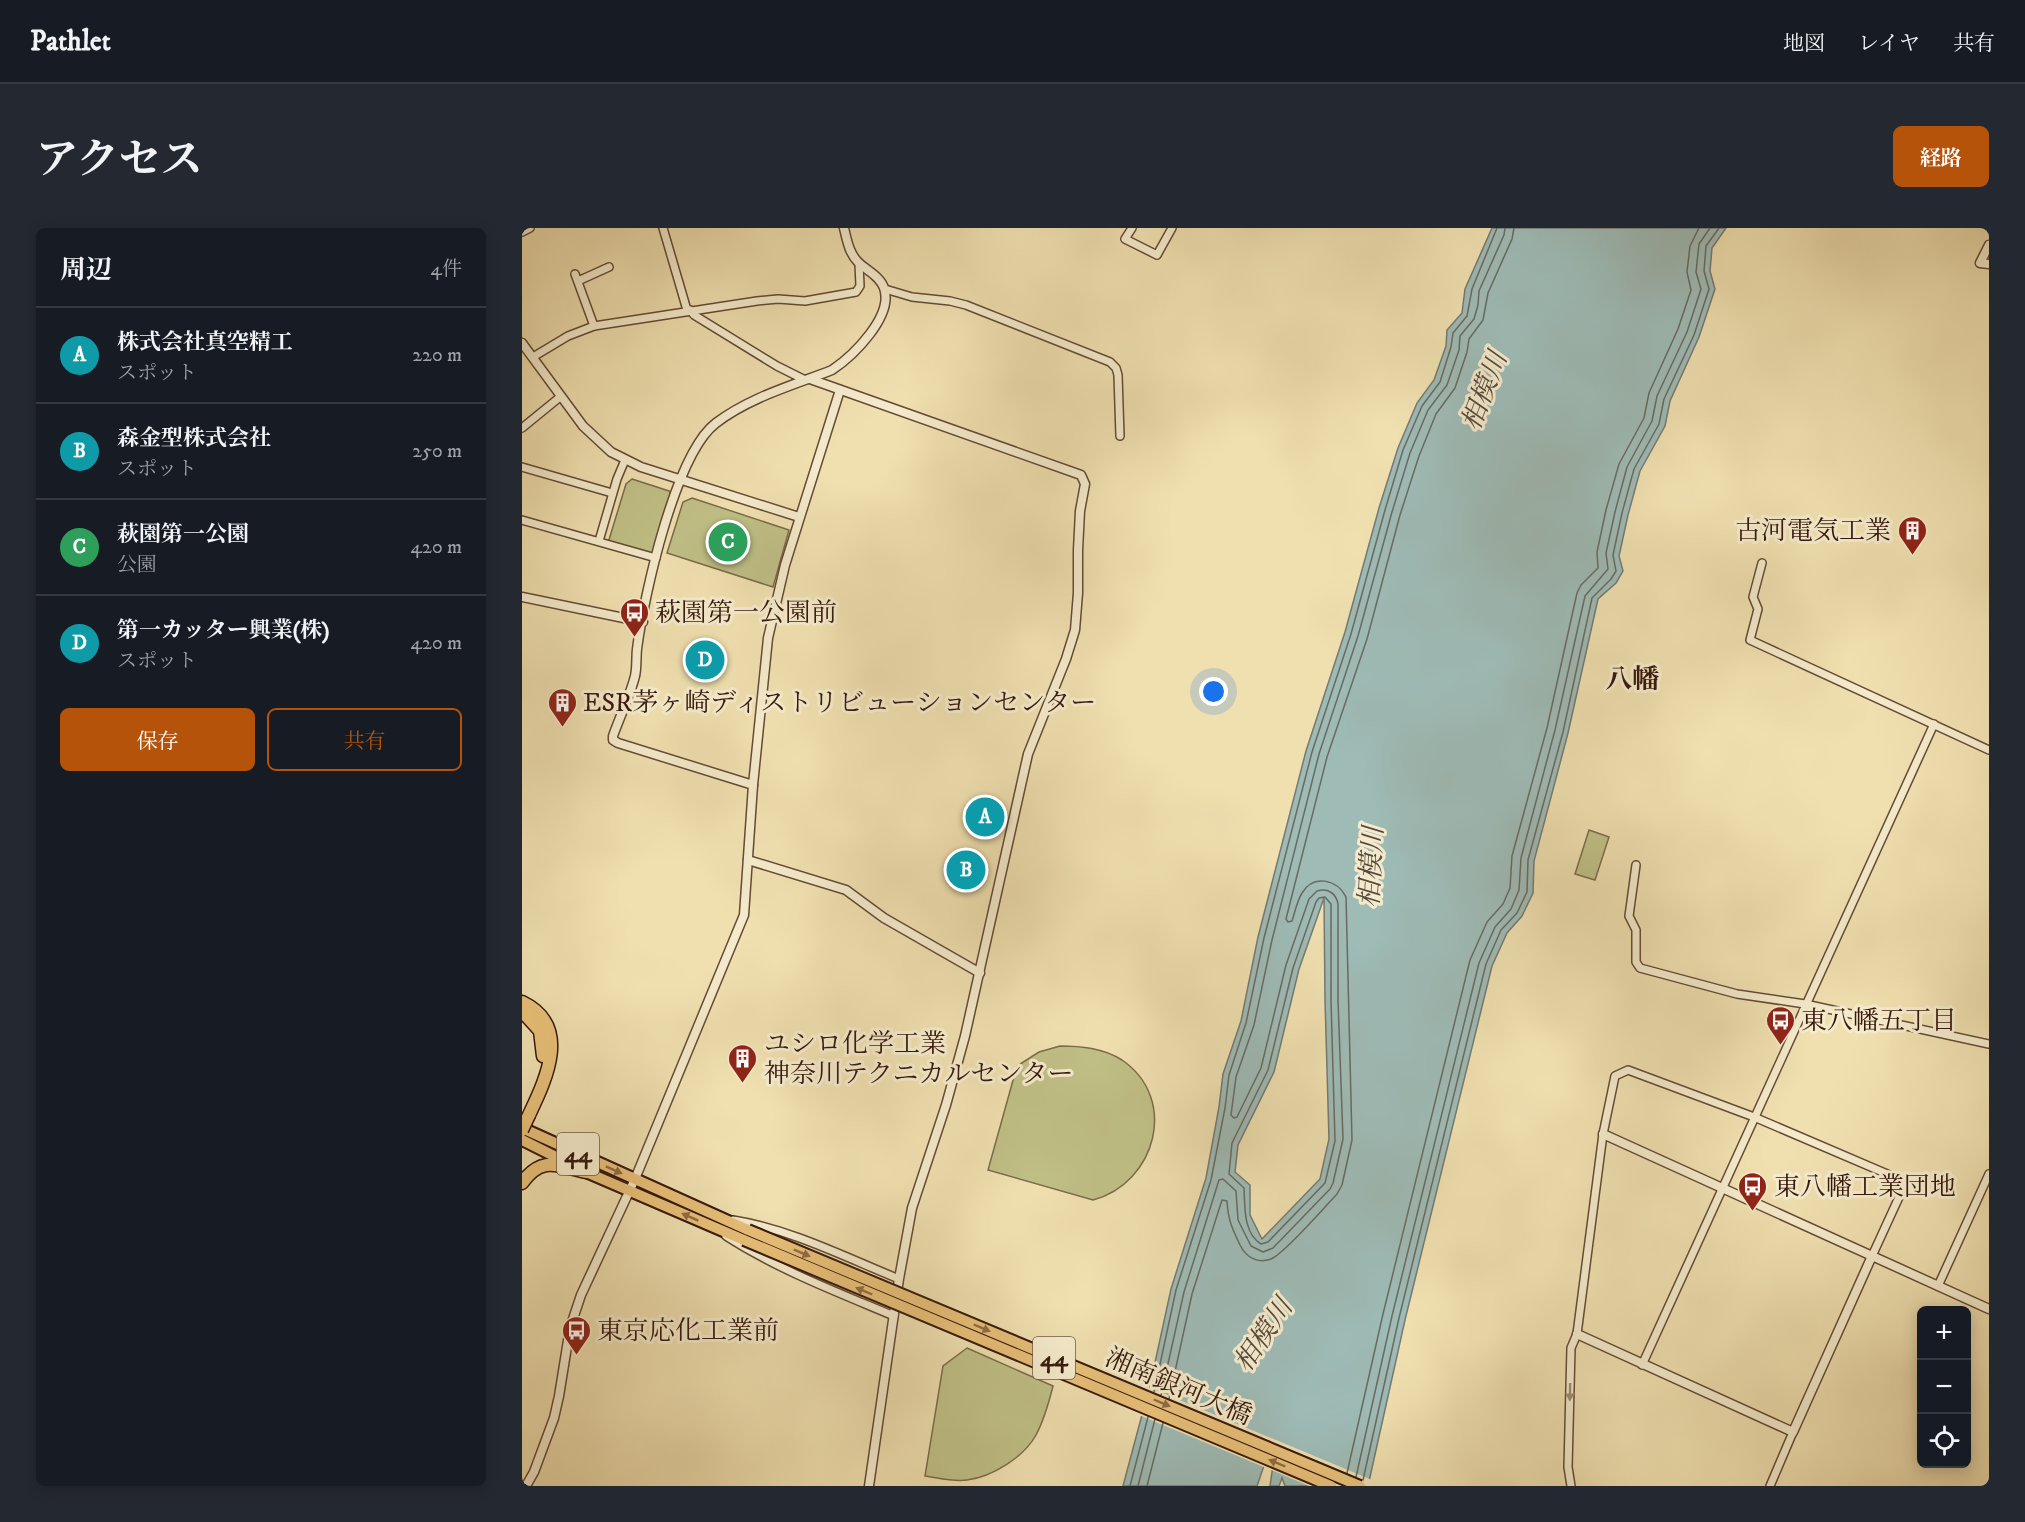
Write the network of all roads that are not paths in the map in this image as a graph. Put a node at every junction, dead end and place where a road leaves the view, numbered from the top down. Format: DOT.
graph roads {
  1 [pos="530,228"];
  2 [pos="663,228"];
  3 [pos="844,228"];
  4 [pos="1132,228"];
  5 [pos="1172,228"];
  6 [pos="522,232"];
  7 [pos="1989,245"];
  8 [pos="858,263"];
  9 [pos="1989,264"];
  10 [pos="609,267"];
  11 [pos="885,289"];
  12 [pos="689,310"];
  13 [pos="594,326"];
  14 [pos="522,343"];
  15 [pos="533,357"];
  16 [pos="807,379"];
  17 [pos="840,390"];
  18 [pos="561,397"];
  19 [pos="522,428"];
  20 [pos="1120,436"];
  21 [pos="625,460"];
  22 [pos="522,466"];
  23 [pos="681,480"];
  24 [pos="612,493"];
  25 [pos="799,517"];
  26 [pos="522,520"];
  27 [pos="599,542"];
  28 [pos="656,558"];
  29 [pos="1762,563"];
  30 [pos="522,597"];
  31 [pos="643,622"];
  32 [pos="1934,724"];
  33 [pos="1989,750"];
  34 [pos="753,785"];
  35 [pos="748,860"];
  36 [pos="1636,865"];
  37 [pos="980,973"];
  38 [pos="522,1002"];
  39 [pos="1805,1004"];
  40 [pos="522,1011"];
  41 [pos="1989,1044"];
  42 [pos="525,1113"];
  43 [pos="1754,1117"];
  44 [pos="522,1129"];
  45 [pos="1603,1134"];
  46 [pos="522,1140"];
  47 [pos="586,1172"];
  48 [pos="1989,1174"];
  49 [pos="635,1179"];
  50 [pos="522,1183"];
  51 [pos="1722,1188"];
  52 [pos="630,1191"];
  53 [pos="718,1218"];
  54 [pos="710,1226"];
  55 [pos="746,1235"];
  56 [pos="1872,1256"];
  57 [pos="899,1279"];
  58 [pos="1938,1286"];
  59 [pos="1989,1309"];
  60 [pos="894,1316"];
  61 [pos="1577,1334"];
  62 [pos="1642,1365"];
  63 [pos="1793,1432"];
  64 [pos="526,1486"];
  65 [pos="869,1486"];
  66 [pos="1331,1486"];
  67 [pos="1360,1486"];
  68 [pos="1571,1486"];
  69 [pos="1770,1486"];
  1 -- 6 [label="street"];
  2 -- 12 [label="street"];
  3 -- 8 [label="street"];
  4 -- 5 [label="street"];
  7 -- 9 [label="street"];
  8 -- 11 [label="street"];
  8 -- 12 [label="street"];
  10 -- 13 [label="street"];
  11 -- 16 [label="street"];
  11 -- 20 [label="street"];
  12 -- 13 [label="street"];
  12 -- 16 [label="street"];
  13 -- 15 [label="street"];
  14 -- 15 [label="street"];
  15 -- 18 [label="street"];
  16 -- 17 [label="street"];
  16 -- 23 [label="street"];
  17 -- 25 [label="street"];
  17 -- 37 [label="street"];
  18 -- 19 [label="street"];
  18 -- 21 [label="street"];
  21 -- 23 [label="street"];
  21 -- 24 [label="street"];
  22 -- 24 [label="street"];
  23 -- 25 [label="street"];
  23 -- 28 [label="street"];
  24 -- 27 [label="street"];
  25 -- 34 [label="street"];
  26 -- 27 [label="street"];
  27 -- 28 [label="street"];
  28 -- 31 [label="street"];
  29 -- 32 [label="street"];
  30 -- 31 [label="street"];
  31 -- 34 [label="street"];
  32 -- 33 [label="street"];
  32 -- 39 [label="street"];
  34 -- 35 [label="street"];
  35 -- 37 [label="street"];
  35 -- 49 [label="street"];
  36 -- 39 [label="street"];
  37 -- 57 [label="street"];
  38 -- 42 [label="highway"];
  39 -- 41 [label="street"];
  39 -- 43 [label="street"];
  40 -- 42 [label="highway"];
  42 -- 44 [label="highway, bridge"];
  43 -- 45 [label="street"];
  43 -- 51 [label="street"];
  43 -- 56 [label="street"];
  44 -- 49 [label="main road, 44, one-way"];
  45 -- 51 [label="street"];
  45 -- 61 [label="street"];
  46 -- 47 [label="main road, 44"];
  47 -- 50 [label="highway"];
  47 -- 52 [label="main road, 44"];
  48 -- 58 [label="street"];
  49 -- 52 [label="street"];
  49 -- 53 [label="main road, 44"];
  51 -- 56 [label="street"];
  51 -- 62 [label="street"];
  54 -- 52 [label="main road, 44, one-way"];
  52 -- 64 [label="street"];
  53 -- 55 [label="main road, 44"];
  53 -- 57 [label="street"];
  54 -- 55 [label="main road, 44"];
  54 -- 60 [label="street"];
  66 -- 55 [label="main road, 湘南銀河大橋 / 44, one-way, bridge"];
  55 -- 67 [label="main road, 湘南銀河大橋 / 44, one-way, bridge"];
  56 -- 58 [label="street"];
  56 -- 63 [label="street"];
  57 -- 60 [label="street"];
  58 -- 59 [label="street"];
  60 -- 65 [label="street"];
  61 -- 62 [label="street"];
  61 -- 68 [label="street, one-way"];
  62 -- 63 [label="street"];
  63 -- 69 [label="street"];
}
